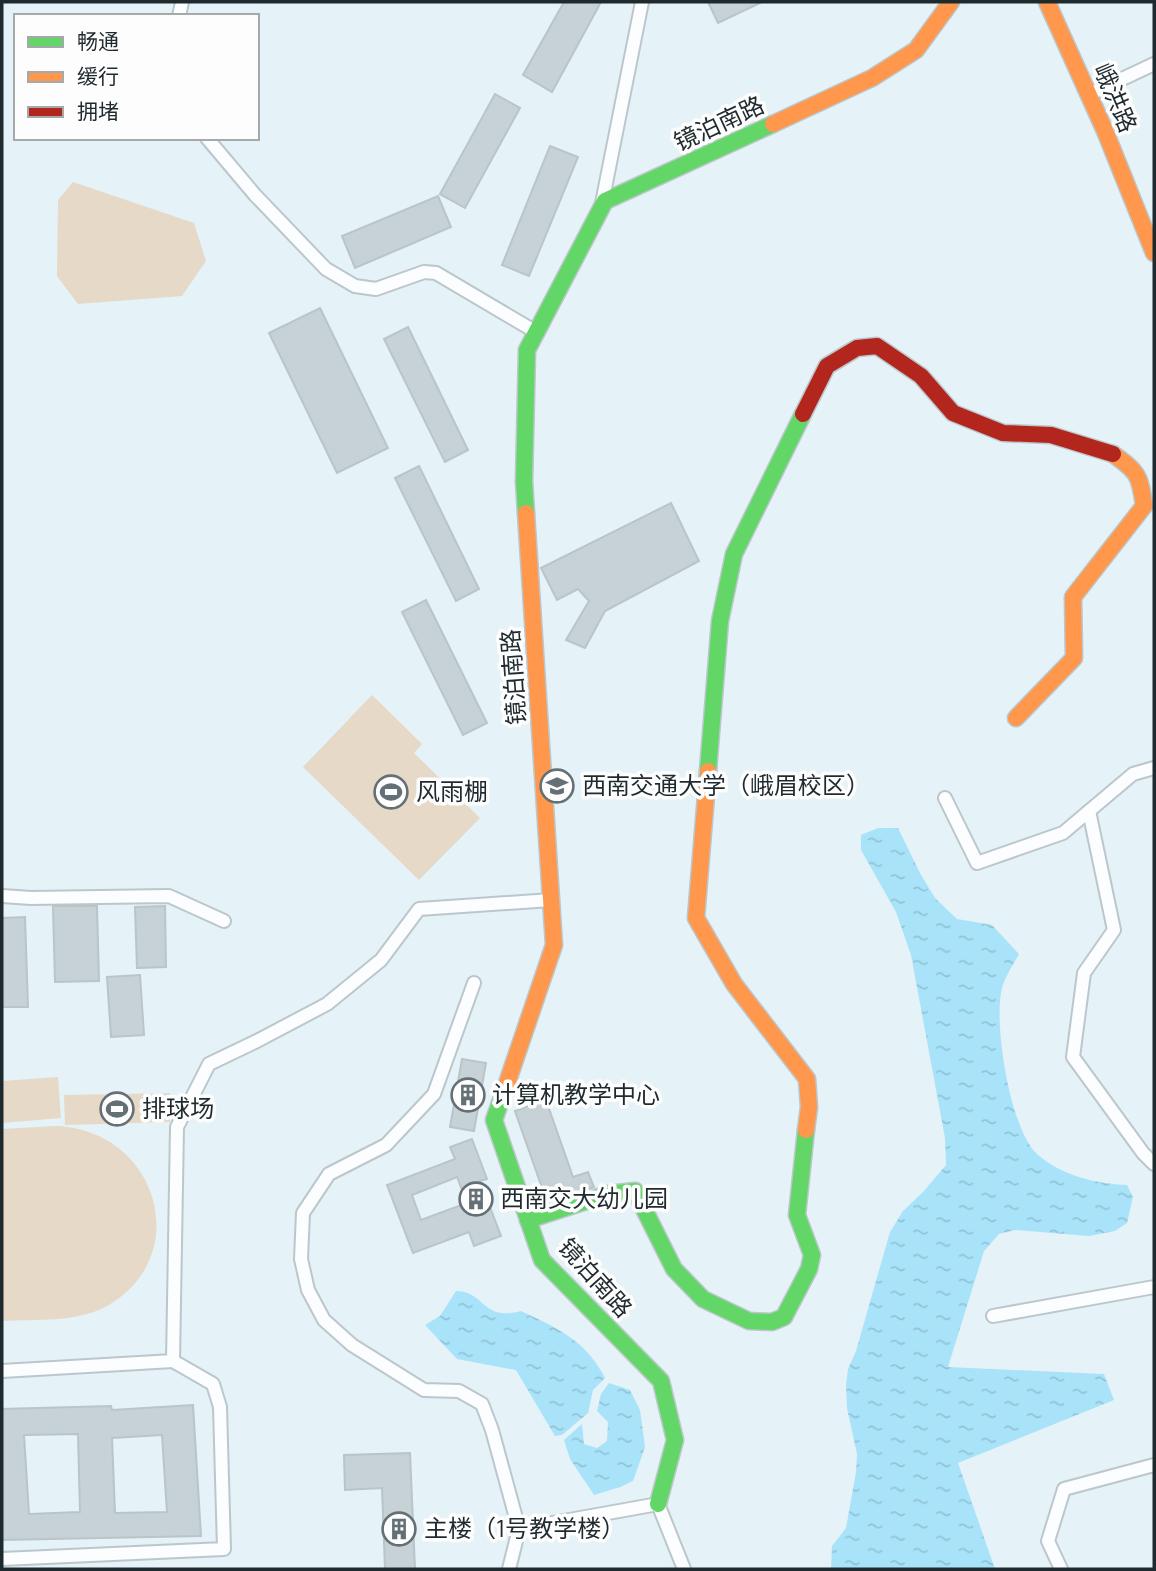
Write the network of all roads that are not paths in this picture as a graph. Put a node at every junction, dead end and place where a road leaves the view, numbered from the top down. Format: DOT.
graph roads {
  1 [pos="642,2"];
  2 [pos="951,2"];
  3 [pos="1047,2"];
  4 [pos="1154,64"];
  5 [pos="1088,95"];
  6 [pos="209,140"];
  7 [pos="600,211"];
  8 [pos="1154,253"];
  9 [pos="536,332"];
  10 [pos="1016,718"];
  11 [pos="1154,768"];
  12 [pos="945,798"];
  13 [pos="1089,811"];
  14 [pos="2,896"];
  15 [pos="551,900"];
  16 [pos="225,921"];
  17 [pos="474,983"];
  18 [pos="1154,1164"];
  19 [pos="528,1220"];
  20 [pos="1154,1287"];
  21 [pos="993,1316"];
  22 [pos="173,1362"];
  23 [pos="2,1371"];
  24 [pos="1154,1465"];
  25 [pos="658,1504"];
  26 [pos="519,1529"];
  27 [pos="2,1559"];
  28 [pos="509,1569"];
  29 [pos="684,1569"];
  30 [pos="1061,1569"];
  1 -- 7 [label="street"];
  2 -- 7 [label="street, 镜泊南路"];
  3 -- 5 [label="street, 峨洪路"];
  4 -- 5 [label="street"];
  5 -- 8 [label="street, 峨洪路"];
  6 -- 9 [label="street"];
  7 -- 9 [label="street, 镜泊南路"];
  9 -- 15 [label="street, 镜泊南路"];
  10 -- 19 [label="street"];
  11 -- 13 [label="street"];
  12 -- 13 [label="street"];
  13 -- 18 [label="street"];
  14 -- 16 [label="street"];
  15 -- 19 [label="street, 镜泊南路"];
  15 -- 22 [label="street"];
  17 -- 26 [label="street"];
  19 -- 25 [label="street, 镜泊南路"];
  20 -- 21 [label="street"];
  22 -- 23 [label="street"];
  22 -- 27 [label="street"];
  24 -- 30 [label="street"];
  25 -- 26 [label="street"];
  25 -- 29 [label="street"];
  26 -- 28 [label="street"];
}
